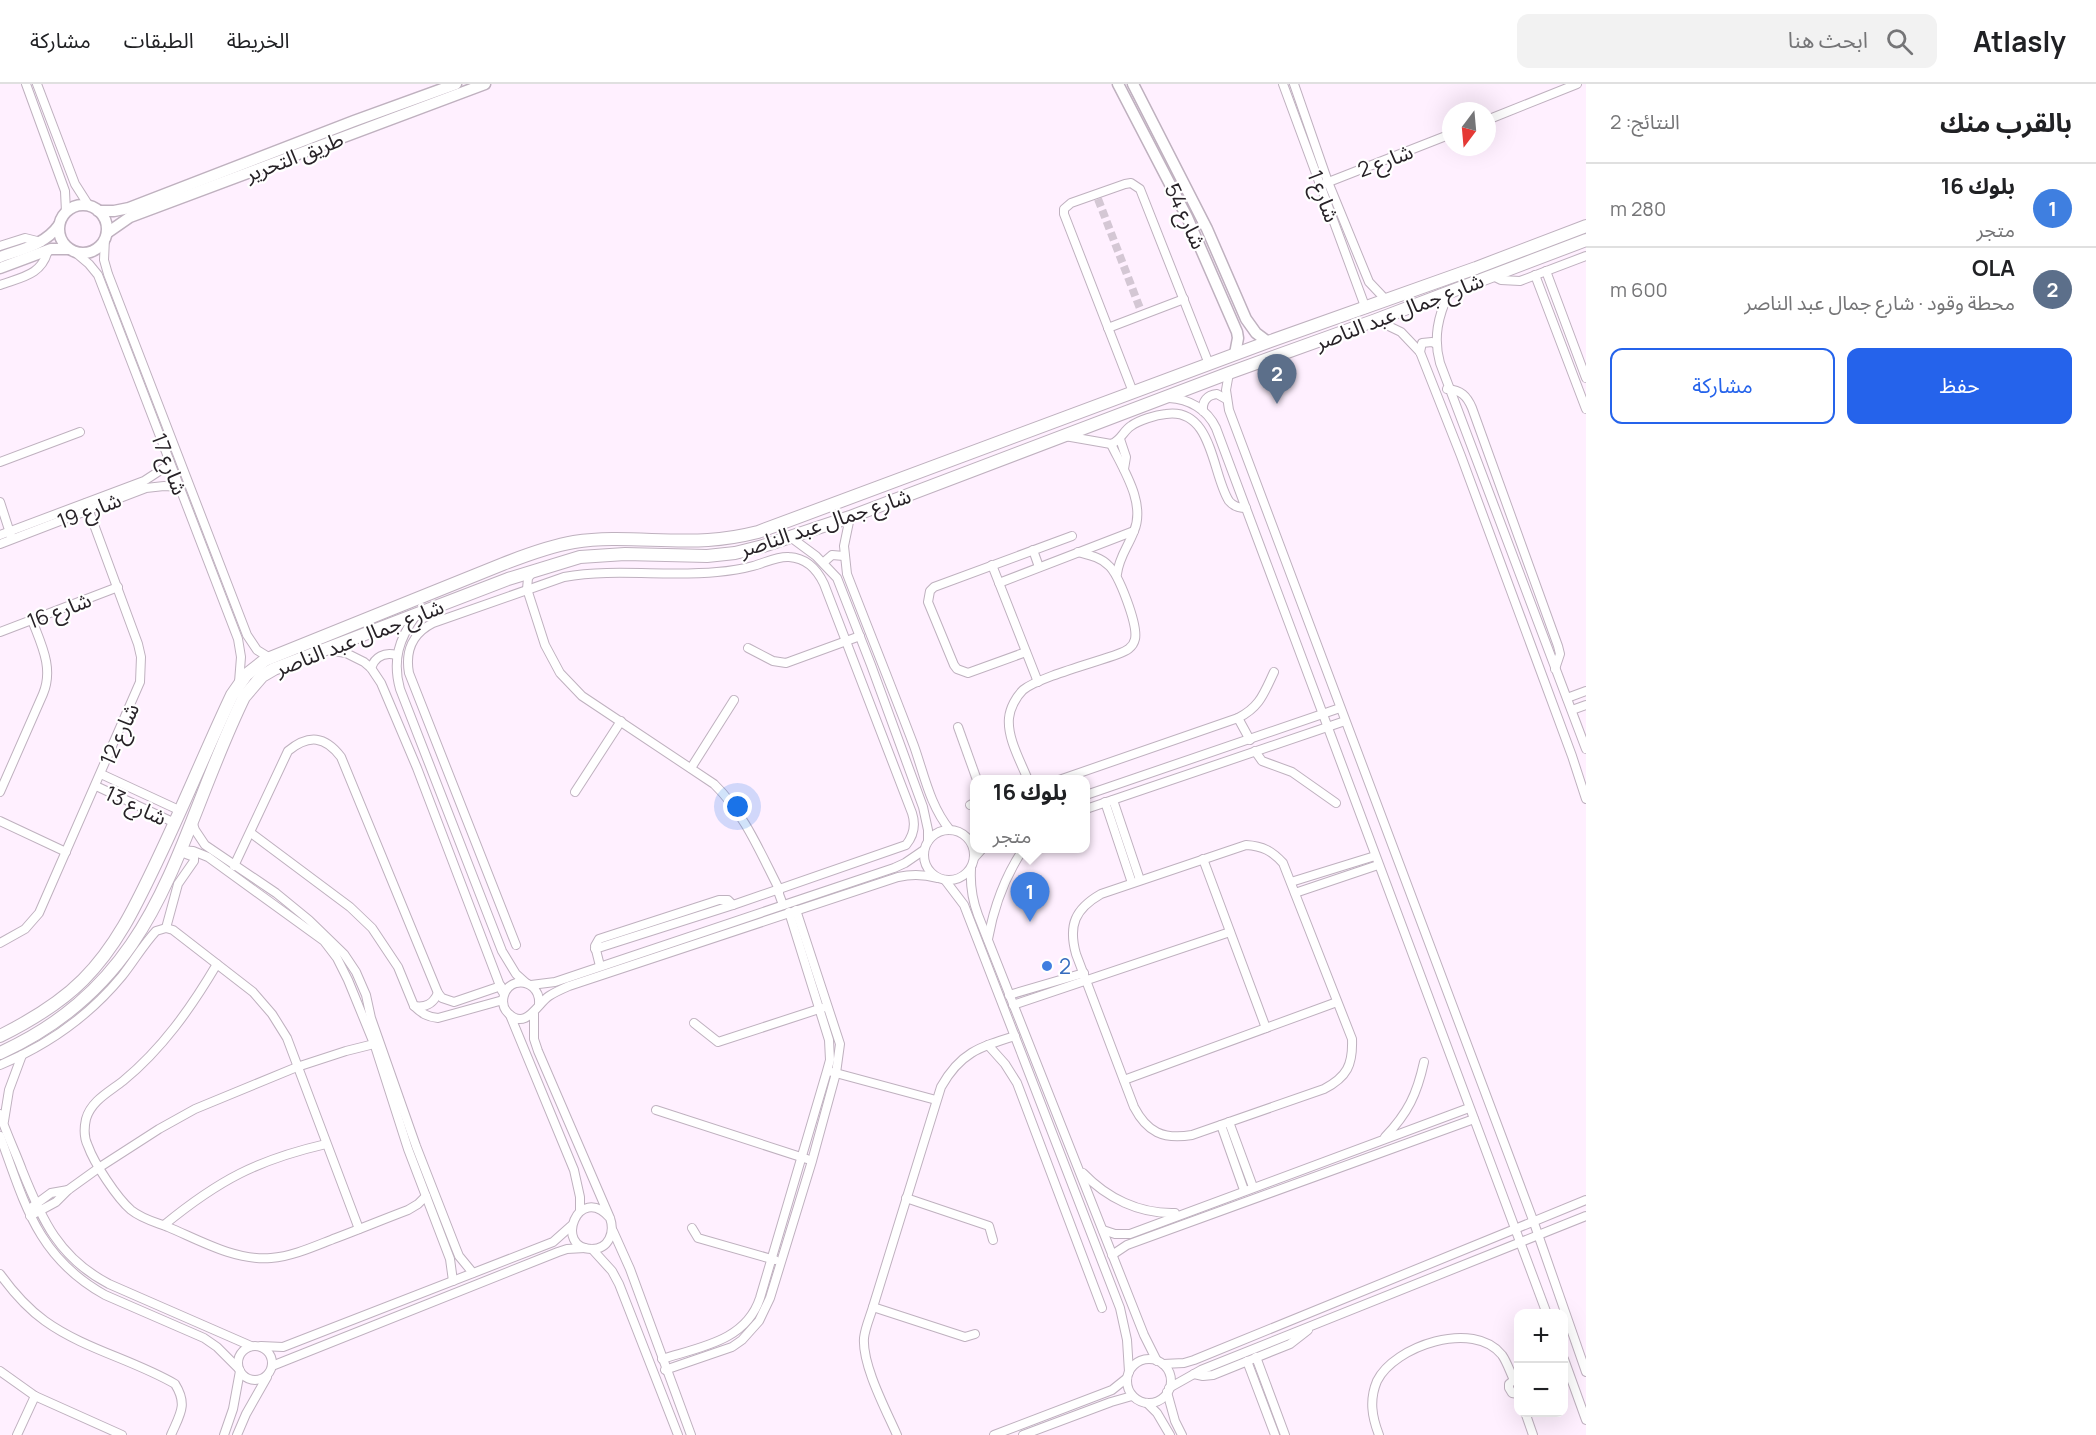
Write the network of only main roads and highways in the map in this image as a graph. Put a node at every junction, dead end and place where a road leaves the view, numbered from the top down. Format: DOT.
graph roads {
  1 [pos="1586,226"];
  2 [pos="1586,240"];
  3 [pos="980,449"];
  4 [pos="955,458"];
  5 [pos="989,464"];
  6 [pos="961,475"];
  7 [pos="0,1036"];
  8 [pos="0,1053"];
  1 -- 3 [label="main road, شارع جمال عبد الناصر"];
  2 -- 5 [label="main road, شارع جمال عبد الناصر"];
  3 -- 4 [label="main road, شارع جمال عبد الناصر"];
  3 -- 5 [label="main road"];
  4 -- 6 [label="main road"];
  4 -- 7 [label="main road, شارع جمال عبد الناصر"];
  5 -- 6 [label="main road, شارع جمال عبد الناصر"];
  6 -- 8 [label="main road, شارع جمال عبد الناصر"];
}
